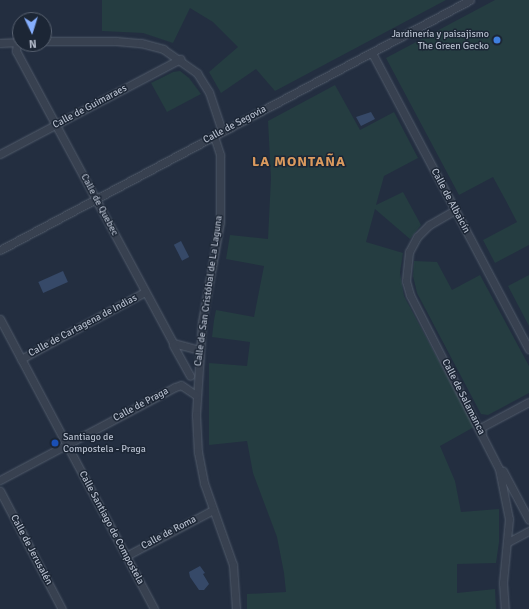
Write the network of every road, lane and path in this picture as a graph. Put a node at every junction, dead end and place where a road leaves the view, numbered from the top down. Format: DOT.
graph roads {
  1 [pos="470,0"];
  2 [pos="52,40"];
  3 [pos="12,42"];
  4 [pos="0,43"];
  5 [pos="17,52"];
  6 [pos="372,52"];
  7 [pos="180,59"];
  8 [pos="55,125"];
  9 [pos="222,131"];
  10 [pos="214,136"];
  11 [pos="0,154"];
  12 [pos="95,199"];
  13 [pos="455,210"];
  14 [pos="0,250"];
  15 [pos="145,292"];
  16 [pos="0,319"];
  17 [pos="173,343"];
  18 [pos="529,349"];
  19 [pos="199,350"];
  20 [pos="21,359"];
  21 [pos="197,371"];
  22 [pos="190,376"];
  23 [pos="181,385"];
  24 [pos="196,395"];
  25 [pos="529,402"];
  26 [pos="480,428"];
  27 [pos="67,444"];
  28 [pos="0,480"];
  29 [pos="0,491"];
  30 [pos="213,510"];
  31 [pos="529,520"];
  32 [pos="529,531"];
  33 [pos="508,542"];
  34 [pos="126,556"];
  35 [pos="62,609"];
  36 [pos="154,609"];
  37 [pos="236,609"];
  38 [pos="505,609"];
  1 -- 6 [label="street, Calle de Segovia"];
  2 -- 7 [label="street"];
  3 -- 4 [label="street"];
  5 -- 8 [label="street, Calle de Quebec"];
  6 -- 9 [label="street, Calle de Segovia"];
  6 -- 13 [label="street, Calle de Albaicín"];
  7 -- 8 [label="street, Calle de Guimaraes"];
  7 -- 9 [label="street"];
  8 -- 11 [label="street, Calle de Guimaraes"];
  8 -- 12 [label="street, Calle de Quebec"];
  9 -- 10 [label="street, Calle de Segovia"];
  10 -- 12 [label="street, Calle de Segovia"];
  10 -- 19 [label="street, Calle de San Cristóbal de La Laguna"];
  12 -- 14 [label="street, Calle de Segovia"];
  12 -- 15 [label="street, Calle de Quebec"];
  13 -- 18 [label="street, Calle de Albaicín"];
  13 -- 26 [label="street, Calle de Salamanca"];
  15 -- 17 [label="street, Calle de Quebec"];
  15 -- 20 [label="street, Calle de Cartagena de Indias"];
  16 -- 20 [label="street, Calle Santiago de Compostela"];
  17 -- 19 [label="street"];
  17 -- 22 [label="street, Calle de Quebec"];
  19 -- 21 [label="street, Calle de San Cristóbal de La Laguna"];
  20 -- 27 [label="street, Calle Santiago de Compostela"];
  21 -- 22 [label="street"];
  21 -- 24 [label="street, Calle de San Cristóbal de La Laguna"];
  22 -- 23 [label="street"];
  23 -- 24 [label="street, Calle de Praga"];
  23 -- 27 [label="street, Calle de Praga"];
  24 -- 30 [label="street, Calle de San Cristóbal de La Laguna"];
  25 -- 26 [label="street"];
  26 -- 31 [label="street"];
  26 -- 33 [label="street, Calle de Salamanca"];
  27 -- 28 [label="street, Calle de Praga"];
  27 -- 34 [label="street, Calle Santiago de Compostela"];
  29 -- 35 [label="street, Calle de Jerusalén"];
  30 -- 34 [label="street, Calle de Roma"];
  30 -- 37 [label="street, Calle de San Cristóbal de La Laguna"];
  32 -- 33 [label="street"];
  33 -- 38 [label="street, Calle de Salamanca"];
  34 -- 36 [label="street, Calle Santiago de Compostela"];
}
